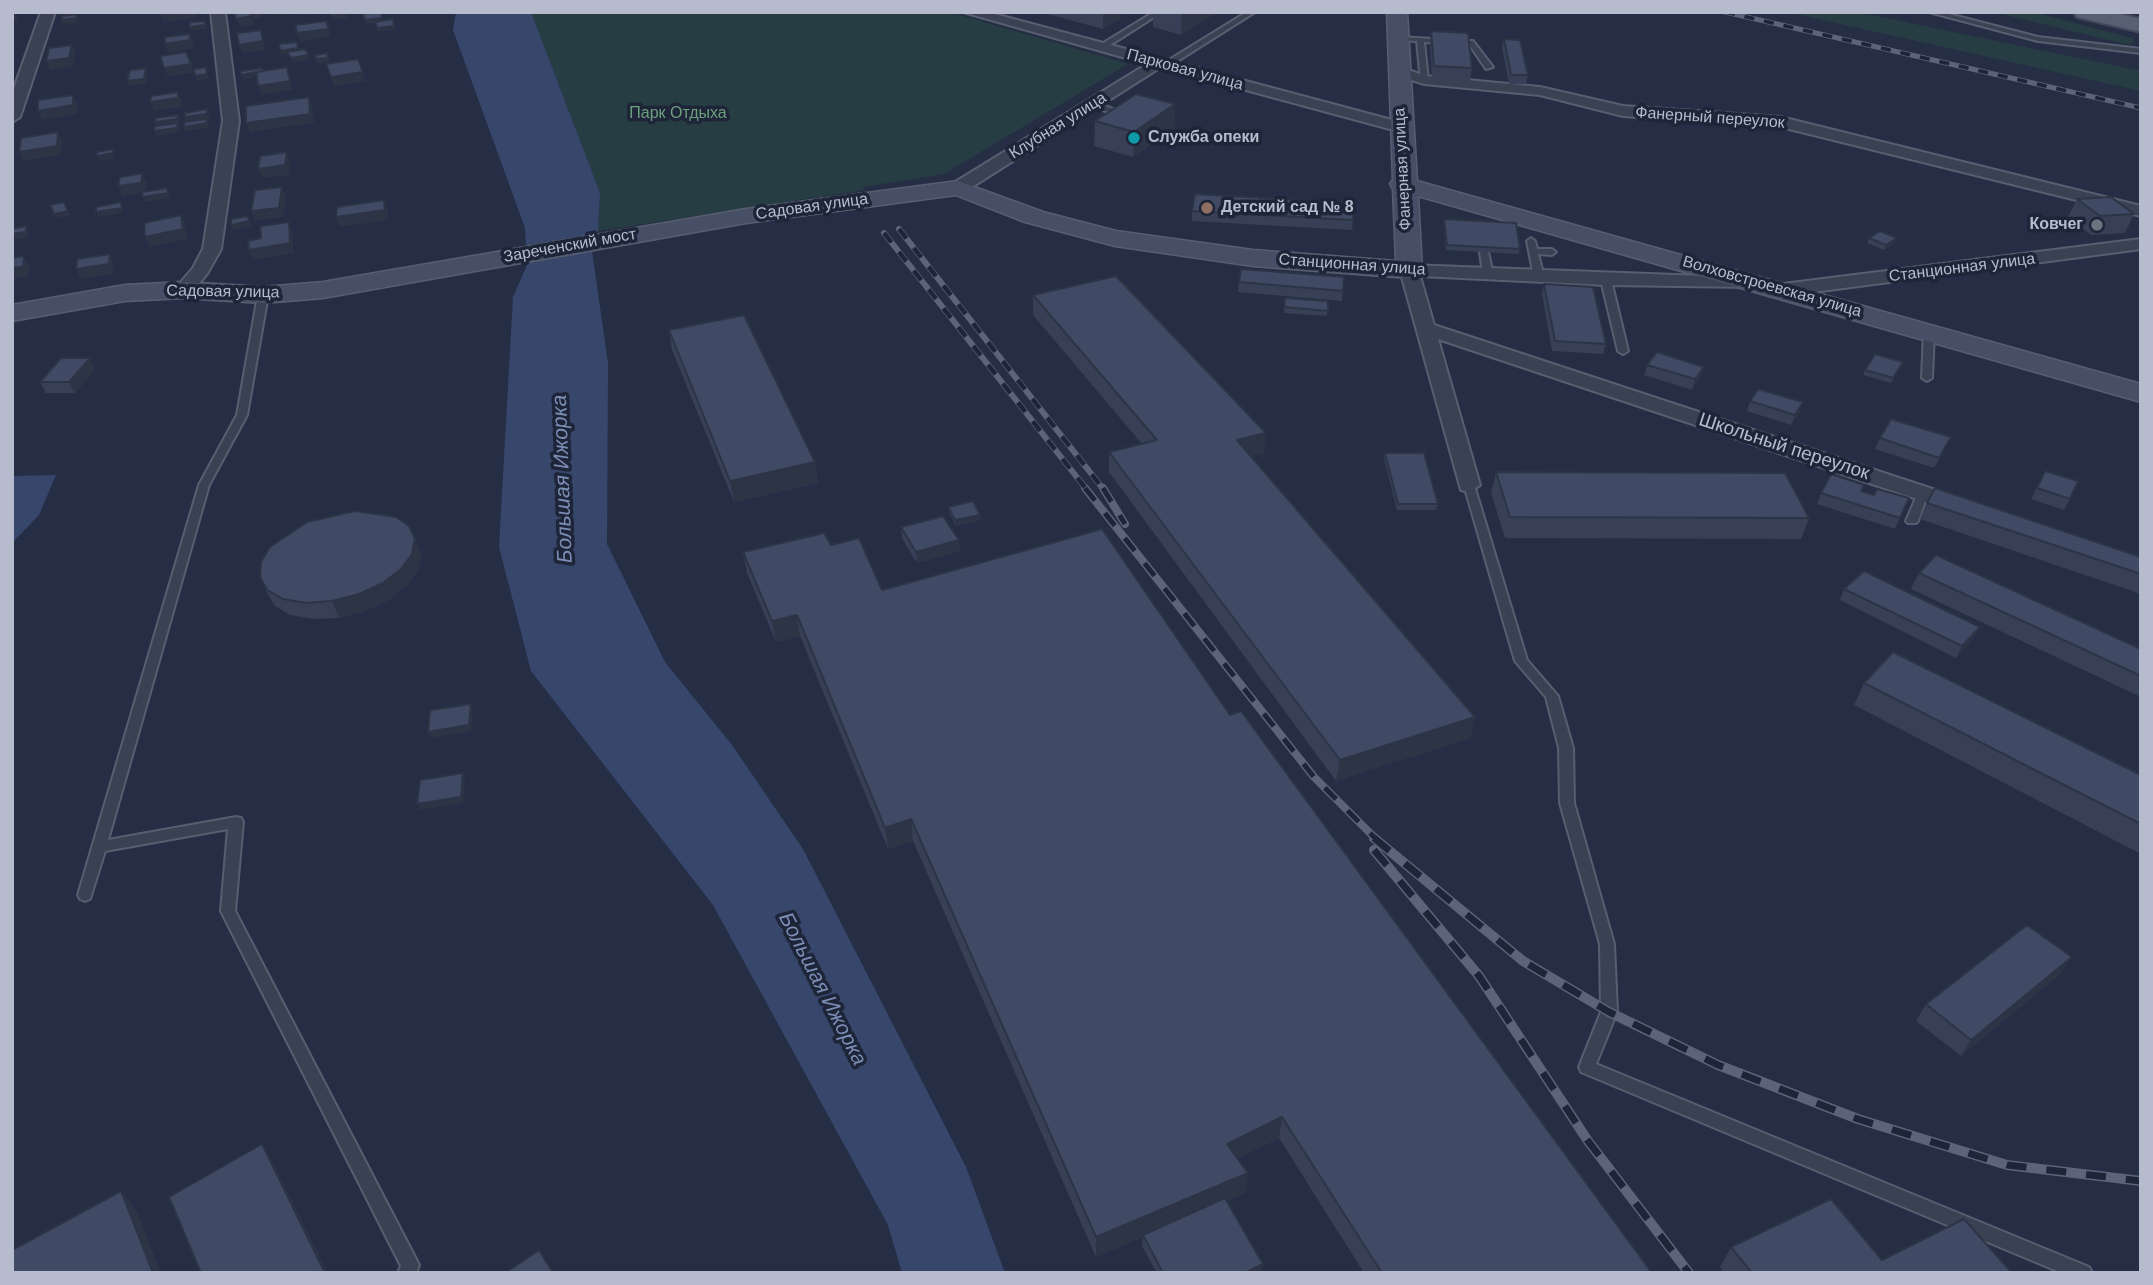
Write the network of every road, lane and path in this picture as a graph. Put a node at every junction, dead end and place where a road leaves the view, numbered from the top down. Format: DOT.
graph roads {
  1 [pos="48,12"];
  2 [pos="218,12"];
  3 [pos="970,12"];
  4 [pos="1136,12"];
  5 [pos="1252,12"];
  6 [pos="1397,12"];
  7 [pos="1932,12"];
  8 [pos="2094,13"];
  9 [pos="1156,14"];
  10 [pos="2141,26"];
  11 [pos="1398,38"];
  12 [pos="1420,39"];
  13 [pos="1101,47"];
  14 [pos="2141,51"];
  15 [pos="1161,64"];
  16 [pos="1489,67"];
  17 [pos="1399,71"];
  18 [pos="1423,76"];
  19 [pos="1092,104"];
  20 [pos="1128,115"];
  21 [pos="12,117"];
  22 [pos="1401,127"];
  23 [pos="1402,184"];
  24 [pos="958,188"];
  25 [pos="2141,211"];
  26 [pos="666,230"];
  27 [pos="1531,240"];
  28 [pos="2141,244"];
  29 [pos="1533,251"];
  30 [pos="1484,252"];
  31 [pos="1552,252"];
  32 [pos="474,262"];
  33 [pos="1409,270"];
  34 [pos="1488,274"];
  35 [pos="1539,276"];
  36 [pos="1606,280"];
  37 [pos="1755,282"];
  38 [pos="183,290"];
  39 [pos="1783,290"];
  40 [pos="263,295"];
  41 [pos="12,313"];
  42 [pos="1426,329"];
  43 [pos="1929,332"];
  44 [pos="1623,351"];
  45 [pos="1927,378"];
  46 [pos="2141,393"];
  47 [pos="1469,485"];
  48 [pos="1923,494"];
  49 [pos="1987,515"];
  50 [pos="1912,521"];
  51 [pos="99,847"];
  52 [pos="85,895"];
  53 [pos="407,1273"];
  54 [pos="2083,1273"];
  1 -- 21 [label="street"];
  2 -- 38 [label="street"];
  3 -- 13 [label="street, Парковая улица"];
  4 -- 9 [label="lane"];
  5 -- 15 [label="lane"];
  6 -- 11 [label="street, Фанерная улица"];
  7 -- 14 [label="lane"];
  8 -- 10 [label="main road"];
  9 -- 13 [label="lane"];
  11 -- 12 [label="lane"];
  11 -- 17 [label="street, Фанерная улица"];
  12 -- 16 [label="lane"];
  12 -- 18 [label="lane"];
  13 -- 15 [label="street, Парковая улица"];
  15 -- 19 [label="street, Клубная улица"];
  15 -- 22 [label="street, Парковая улица"];
  17 -- 18 [label="street, Фанерный переулок"];
  17 -- 22 [label="street, Фанерная улица"];
  18 -- 25 [label="street, Фанерный переулок"];
  19 -- 20 [label="lane"];
  19 -- 24 [label="street, Клубная улица"];
  22 -- 23 [label="street, Фанерная улица"];
  23 -- 33 [label="street, Фанерная улица"];
  23 -- 37 [label="street, Волховстроевская улица"];
  24 -- 26 [label="street, Садовая улица"];
  24 -- 33 [label="street, Станционная улица"];
  26 -- 32 [label="street, Зареченский мост"];
  27 -- 29 [label="lane"];
  28 -- 39 [label="street, Станционная улица"];
  29 -- 31 [label="lane"];
  29 -- 35 [label="lane"];
  30 -- 34 [label="lane"];
  32 -- 40 [label="street, Садовая улица"];
  33 -- 34 [label="street, Станционная улица"];
  33 -- 42 [label="street, Фанерная улица"];
  34 -- 35 [label="street, Станционная улица"];
  35 -- 36 [label="street, Станционная улица"];
  36 -- 37 [label="street, Станционная улица"];
  36 -- 44 [label="lane"];
  37 -- 39 [label="street, Волховстроевская улица"];
  38 -- 40 [label="street, Садовая улица"];
  38 -- 41 [label="street, Садовая улица"];
  39 -- 43 [label="street, Волховстроевская улица"];
  40 -- 51 [label="lane"];
  42 -- 47 [label="street, Фанерная улица"];
  42 -- 48 [label="street, Школьный переулок"];
  43 -- 45 [label="lane"];
  43 -- 46 [label="street, Волховстроевская улица"];
  47 -- 54 [label="lane"];
  48 -- 49 [label="street, Школьный переулок"];
  48 -- 50 [label="lane"];
  51 -- 52 [label="lane"];
  51 -- 53 [label="lane"];
}
